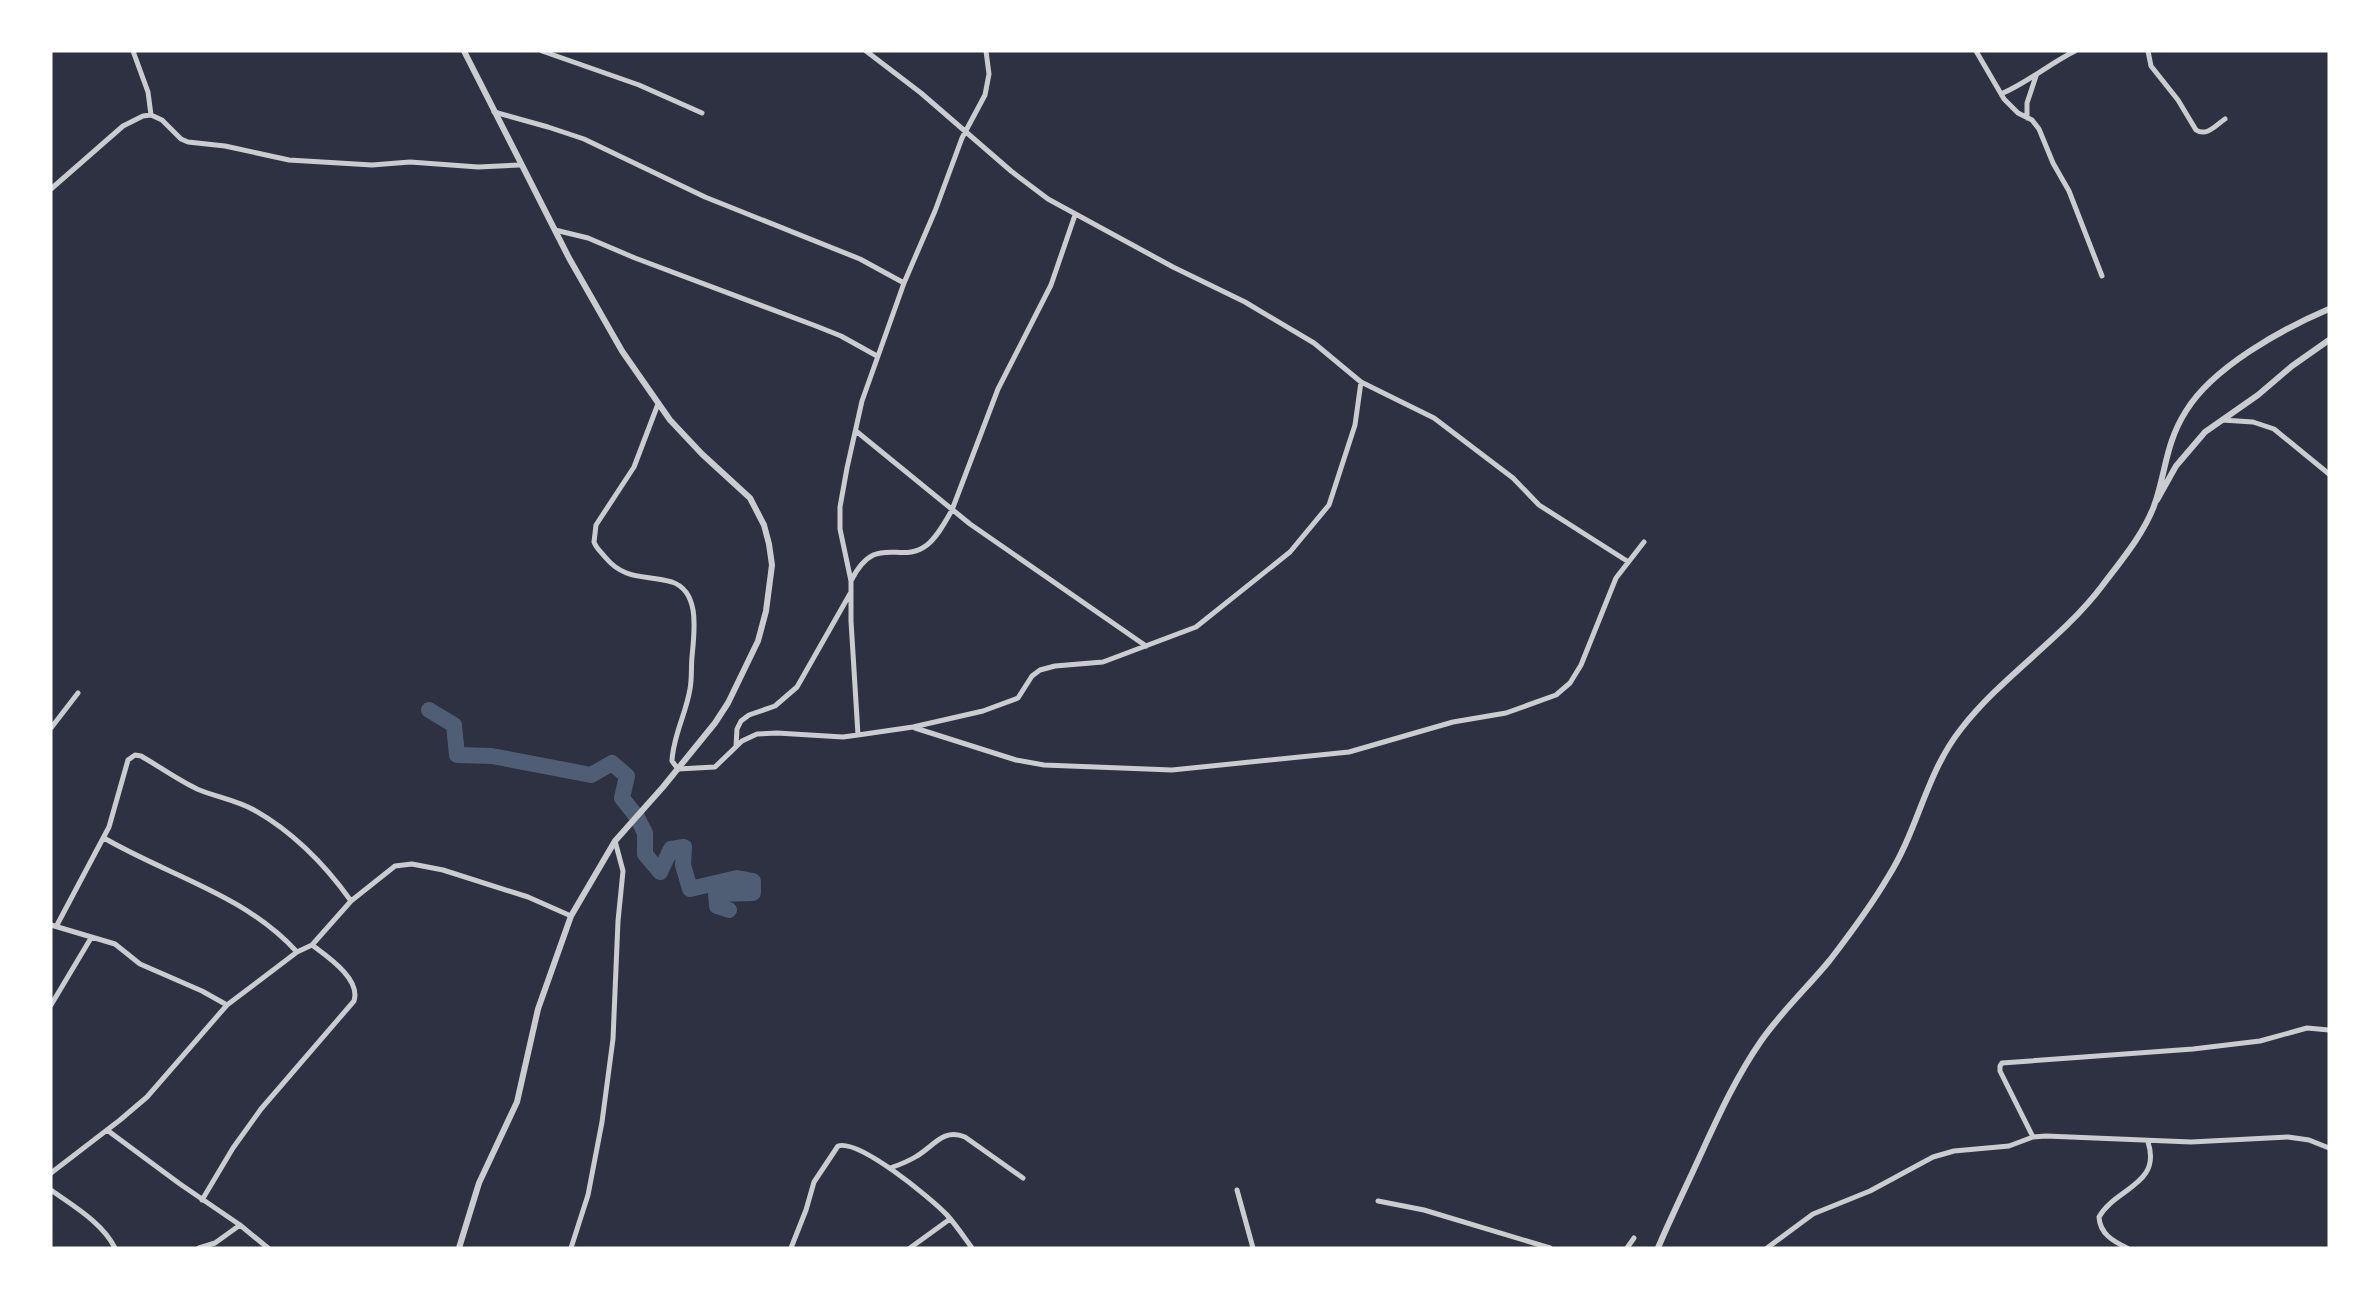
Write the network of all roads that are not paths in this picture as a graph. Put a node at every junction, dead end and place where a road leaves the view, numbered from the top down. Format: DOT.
graph roads {
  1 [pos="133,51"];
  2 [pos="464,51"];
  3 [pos="542,51"];
  4 [pos="866,51"];
  5 [pos="986,51"];
  6 [pos="1976,51"];
  7 [pos="2075,51"];
  8 [pos="2148,51"];
  9 [pos="2036,74"];
  10 [pos="2001,94"];
  11 [pos="493,111"];
  12 [pos="702,113"];
  13 [pos="151,115"];
  14 [pos="2028,118"];
  15 [pos="2225,119"];
  16 [pos="966,133"];
  17 [pos="520,165"];
  18 [pos="51,189"];
  19 [pos="1075,215"];
  20 [pos="555,230"];
  21 [pos="2102,276"];
  22 [pos="903,283"];
  23 [pos="2329,309"];
  24 [pos="2329,340"];
  25 [pos="877,356"];
  26 [pos="1361,382"];
  27 [pos="658,404"];
  28 [pos="2221,420"];
  29 [pos="856,431"];
  30 [pos="2329,474"];
  31 [pos="2154,506"];
  32 [pos="952,510"];
  33 [pos="1644,542"];
  34 [pos="1627,561"];
  35 [pos="851,581"];
  36 [pos="851,591"];
  37 [pos="1146,646"];
  38 [pos="78,693"];
  39 [pos="913,727"];
  40 [pos="51,728"];
  41 [pos="858,735"];
  42 [pos="736,746"];
  43 [pos="678,768"];
  44 [pos="104,838"];
  45 [pos="615,841"];
  46 [pos="351,902"];
  47 [pos="572,916"];
  48 [pos="54,925"];
  49 [pos="91,938"];
  50 [pos="312,945"];
  51 [pos="297,952"];
  52 [pos="51,1005"];
  53 [pos="227,1005"];
  54 [pos="2329,1030"];
  55 [pos="107,1130"];
  56 [pos="2033,1137"];
  57 [pos="2148,1142"];
  58 [pos="2329,1148"];
  59 [pos="890,1168"];
  60 [pos="51,1173"];
  61 [pos="1023,1178"];
  62 [pos="51,1190"];
  63 [pos="1237,1190"];
  64 [pos="201,1200"];
  65 [pos="1378,1201"];
  66 [pos="950,1220"];
  67 [pos="240,1225"];
  68 [pos="1634,1238"];
  69 [pos="115,1248"];
  70 [pos="199,1248"];
  71 [pos="268,1248"];
  72 [pos="459,1248"];
  73 [pos="570,1248"];
  74 [pos="791,1248"];
  75 [pos="910,1248"];
  76 [pos="972,1248"];
  77 [pos="1253,1248"];
  78 [pos="1550,1248"];
  79 [pos="1627,1248"];
  80 [pos="1658,1248"];
  81 [pos="1767,1248"];
  82 [pos="2127,1248"];
  1 -- 13 [label="street"];
  2 -- 11 [label="street"];
  3 -- 12 [label="street"];
  4 -- 16 [label="street"];
  5 -- 16 [label="street"];
  6 -- 10 [label="street"];
  7 -- 9 [label="street"];
  8 -- 15 [label="street"];
  9 -- 10 [label="street"];
  9 -- 14 [label="street"];
  10 -- 14 [label="street"];
  11 -- 17 [label="street"];
  11 -- 22 [label="street"];
  13 -- 17 [label="street"];
  13 -- 18 [label="street"];
  14 -- 21 [label="street"];
  16 -- 19 [label="street"];
  16 -- 22 [label="street"];
  17 -- 20 [label="street"];
  19 -- 26 [label="street"];
  19 -- 32 [label="street"];
  20 -- 25 [label="street"];
  20 -- 27 [label="street"];
  22 -- 25 [label="street"];
  23 -- 31 [label="street"];
  24 -- 28 [label="street"];
  25 -- 29 [label="street"];
  26 -- 34 [label="street"];
  26 -- 37 [label="street"];
  27 -- 43 [label="street"];
  27 -- 43 [label="street"];
  28 -- 30 [label="street"];
  28 -- 31 [label="street"];
  29 -- 32 [label="street"];
  29 -- 35 [label="street"];
  31 -- 80 [label="street"];
  32 -- 35 [label="street"];
  32 -- 37 [label="street"];
  33 -- 34 [label="street"];
  34 -- 39 [label="street"];
  35 -- 36 [label="street"];
  36 -- 41 [label="street"];
  36 -- 42 [label="street"];
  37 -- 39 [label="street"];
  38 -- 40 [label="street"];
  39 -- 41 [label="street"];
  41 -- 42 [label="street"];
  42 -- 43 [label="street"];
  43 -- 45 [label="street"];
  44 -- 46 [label="street"];
  44 -- 48 [label="street"];
  44 -- 51 [label="street"];
  45 -- 47 [label="street"];
  45 -- 73 [label="street"];
  46 -- 47 [label="street"];
  46 -- 50 [label="street"];
  47 -- 72 [label="street"];
  48 -- 49 [label="street"];
  49 -- 52 [label="street"];
  49 -- 53 [label="street"];
  50 -- 51 [label="street"];
  50 -- 64 [label="street"];
  51 -- 53 [label="street"];
  53 -- 55 [label="street"];
  54 -- 56 [label="street"];
  55 -- 60 [label="street"];
  55 -- 64 [label="street"];
  56 -- 57 [label="street"];
  56 -- 81 [label="street"];
  57 -- 58 [label="street"];
  57 -- 82 [label="street"];
  59 -- 61 [label="street"];
  59 -- 66 [label="street"];
  59 -- 74 [label="street"];
  62 -- 69 [label="street"];
  63 -- 77 [label="street"];
  64 -- 67 [label="street"];
  65 -- 78 [label="street"];
  66 -- 75 [label="street"];
  66 -- 76 [label="street"];
  67 -- 70 [label="street"];
  67 -- 71 [label="street"];
  68 -- 79 [label="street"];
}
